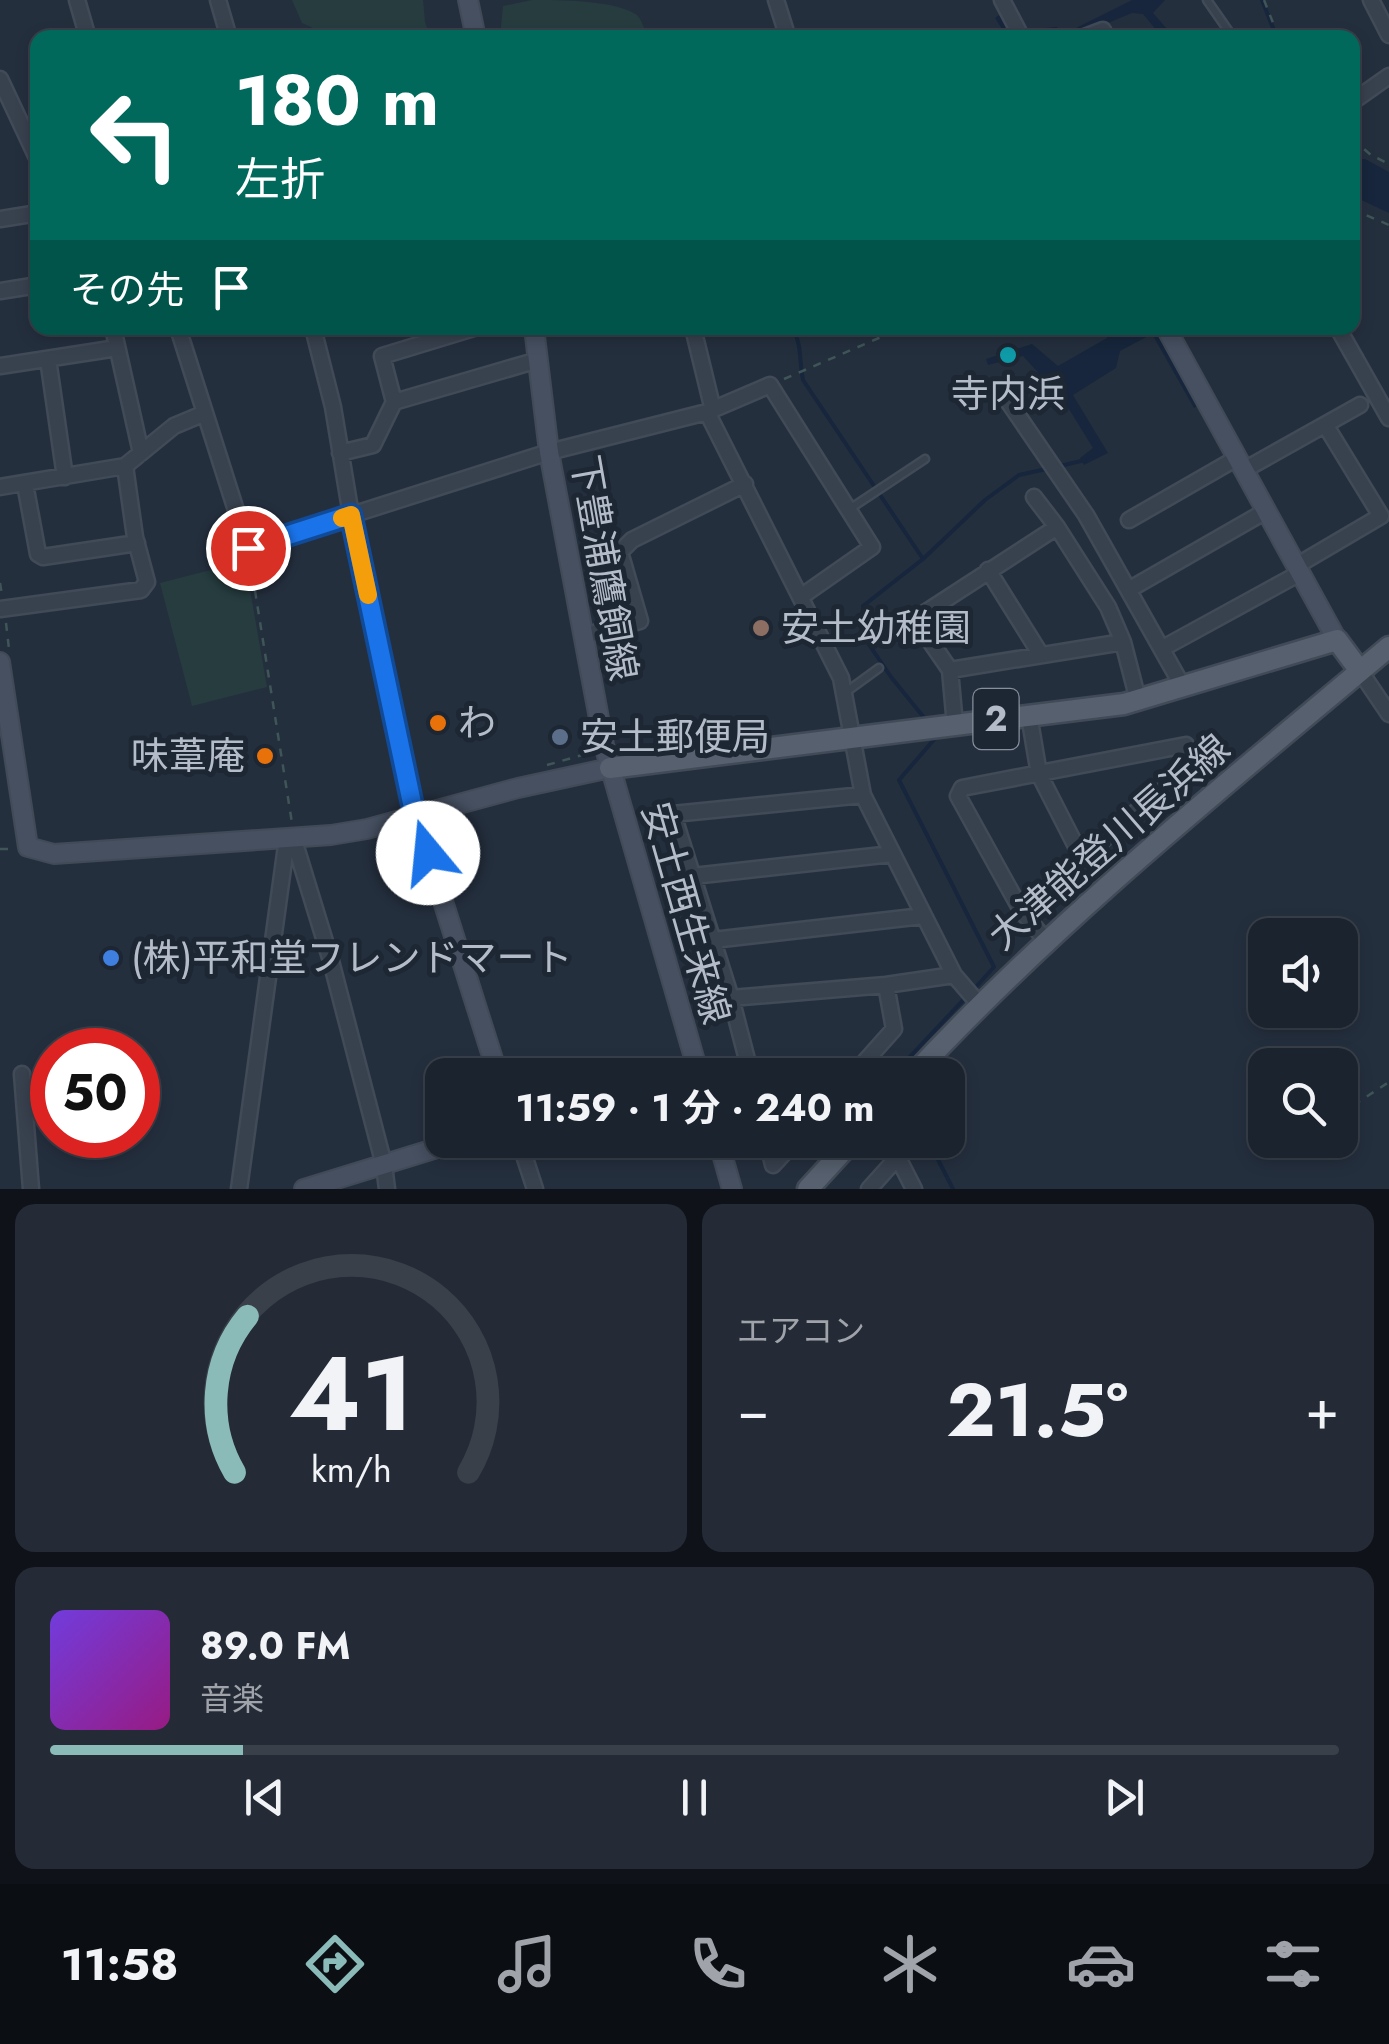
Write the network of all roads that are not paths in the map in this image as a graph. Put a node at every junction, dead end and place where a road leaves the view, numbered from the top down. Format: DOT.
graph roads {
  1 [pos="76,0"];
  2 [pos="218,0"];
  3 [pos="468,0"];
  4 [pos="776,0"];
  5 [pos="1002,0"];
  6 [pos="1207,0"];
  7 [pos="1371,0"];
  8 [pos="85,30"];
  9 [pos="227,30"];
  10 [pos="474,30"];
  11 [pos="785,30"];
  12 [pos="1018,30"];
  13 [pos="1228,30"];
  14 [pos="1389,35"];
  15 [pos="1389,76"];
  16 [pos="0,78"];
  17 [pos="1360,96"];
  18 [pos="30,133"];
  19 [pos="30,214"];
  20 [pos="0,218"];
  21 [pos="30,286"];
  22 [pos="0,290"];
  23 [pos="114,335"];
  24 [pos="180,335"];
  25 [pos="315,335"];
  26 [pos="451,335"];
  27 [pos="535,335"];
  28 [pos="695,335"];
  29 [pos="1170,335"];
  30 [pos="1342,335"];
  31 [pos="117,348"];
  32 [pos="48,359"];
  33 [pos="538,360"];
  34 [pos="0,366"];
  35 [pos="1001,391"];
  36 [pos="394,402"];
  37 [pos="1360,406"];
  38 [pos="710,411"];
  39 [pos="206,413"];
  40 [pos="1389,418"];
  41 [pos="1326,426"];
  42 [pos="549,452"];
  43 [pos="141,453"];
  44 [pos="340,453"];
  45 [pos="924,458"];
  46 [pos="1240,464"];
  47 [pos="125,466"];
  48 [pos="65,477"];
  49 [pos="25,484"];
  50 [pos="745,484"];
  51 [pos="0,487"];
  52 [pos="1034,497"];
  53 [pos="849,509"];
  54 [pos="1266,511"];
  55 [pos="351,515"];
  56 [pos="1129,520"];
  57 [pos="1057,527"];
  58 [pos="137,543"];
  59 [pos="1298,569"];
  60 [pos="988,570"];
  61 [pos="1130,588"];
  62 [pos="802,596"];
  63 [pos="2,609"];
  64 [pos="583,636"];
  65 [pos="1337,640"];
  66 [pos="1123,642"];
  67 [pos="1389,646"];
  68 [pos="1163,648"];
  69 [pos="1041,655"];
  70 [pos="5,656"];
  71 [pos="879,668"];
  72 [pos="950,670"];
  73 [pos="1360,671"];
  74 [pos="1183,687"];
  75 [pos="845,692"];
  76 [pos="1138,700"];
  77 [pos="1389,714"];
  78 [pos="1029,715"];
  79 [pos="955,724"];
  80 [pos="850,738"];
  81 [pos="610,768"];
  82 [pos="1038,774"];
  83 [pos="863,795"];
  84 [pos="416,816"];
  85 [pos="293,836"];
  86 [pos="892,854"];
  87 [pos="1082,858"];
  88 [pos="692,876"];
  89 [pos="1021,910"];
  90 [pos="923,916"];
  91 [pos="713,940"];
  92 [pos="1046,941"];
  93 [pos="954,974"];
  94 [pos="886,985"];
  95 [pos="732,998"];
  96 [pos="979,1004"];
  97 [pos="493,1058"];
  98 [pos="694,1058"];
  99 [pos="747,1058"];
  100 [pos="868,1058"];
  101 [pos="929,1058"];
  102 [pos="22,1074"];
  103 [pos="425,1152"];
  104 [pos="525,1158"];
  105 [pos="723,1158"];
  106 [pos="836,1158"];
  107 [pos="897,1158"];
  108 [pos="384,1165"];
  109 [pos="30,1189"];
  110 [pos="239,1189"];
  111 [pos="304,1189"];
  112 [pos="387,1189"];
  113 [pos="536,1189"];
  114 [pos="732,1189"];
  115 [pos="808,1189"];
  116 [pos="869,1189"];
  117 [pos="914,1189"];
  1 -- 8 [label="street"];
  2 -- 9 [label="street"];
  3 -- 10 [label="main road"];
  4 -- 11 [label="street"];
  5 -- 12 [label="street"];
  6 -- 13 [label="lane"];
  7 -- 14 [label="street"];
  15 -- 17 [label="street"];
  16 -- 18 [label="street"];
  19 -- 20 [label="street"];
  21 -- 22 [label="street"];
  23 -- 31 [label="street"];
  24 -- 39 [label="street"];
  25 -- 44 [label="street"];
  26 -- 36 [label="street"];
  27 -- 33 [label="main road, 下豊浦鷹飼線"];
  28 -- 38 [label="street"];
  29 -- 46 [label="main road"];
  30 -- 40 [label="street"];
  31 -- 32 [label="street"];
  31 -- 43 [label="street"];
  32 -- 34 [label="street"];
  32 -- 48 [label="street"];
  33 -- 36 [label="street"];
  33 -- 42 [label="main road, 下豊浦鷹飼線"];
  35 -- 61 [label="street"];
  36 -- 44 [label="street"];
  37 -- 41 [label="street"];
  38 -- 42 [label="street"];
  38 -- 50 [label="street"];
  38 -- 53 [label="street"];
  39 -- 43 [label="street"];
  39 -- 55 [label="street"];
  41 -- 46 [label="street"];
  41 -- 59 [label="street"];
  42 -- 55 [label="street"];
  42 -- 64 [label="main road, 下豊浦鷹飼線"];
  43 -- 47 [label="street"];
  44 -- 55 [label="street"];
  45 -- 53 [label="lane"];
  46 -- 54 [label="main road"];
  46 -- 56 [label="street"];
  47 -- 48 [label="street"];
  47 -- 58 [label="street"];
  48 -- 49 [label="street"];
  49 -- 51 [label="street"];
  49 -- 58 [label="street"];
  50 -- 62 [label="street"];
  50 -- 64 [label="street"];
  52 -- 57 [label="street"];
  53 -- 62 [label="street"];
  54 -- 59 [label="main road"];
  54 -- 61 [label="street"];
  55 -- 84 [label="street"];
  57 -- 60 [label="street"];
  57 -- 66 [label="street"];
  58 -- 63 [label="street"];
  59 -- 65 [label="main road"];
  59 -- 68 [label="street"];
  60 -- 69 [label="street"];
  60 -- 72 [label="street"];
  61 -- 68 [label="street"];
  62 -- 75 [label="street"];
  64 -- 81 [label="main road, 下豊浦鷹飼線"];
  65 -- 73 [label="main road"];
  65 -- 74 [label="main road, 大津能登川長浜線 / 2"];
  66 -- 69 [label="street"];
  66 -- 76 [label="street"];
  67 -- 73 [label="main road, 大津能登川長浜線"];
  68 -- 74 [label="street"];
  69 -- 72 [label="street"];
  70 -- 85 [label="main road"];
  71 -- 75 [label="lane"];
  72 -- 79 [label="street"];
  73 -- 77 [label="street"];
  73 -- 92 [label="main road, 大津能登川長浜線"];
  74 -- 76 [label="main road, 大津能登川長浜線 / 2"];
  75 -- 80 [label="street"];
  76 -- 78 [label="main road, 大津能登川長浜線 / 2"];
  78 -- 79 [label="main road, 大津能登川長浜線 / 2"];
  78 -- 82 [label="street"];
  79 -- 80 [label="main road, 大津能登川長浜線 / 2"];
  80 -- 81 [label="main road, 大津能登川長浜線 / 2"];
  80 -- 83 [label="street"];
  81 -- 84 [label="main road"];
  81 -- 98 [label="main road, 安土西生来線"];
  82 -- 87 [label="street"];
  82 -- 87 [label="street"];
  82 -- 89 [label="street"];
  83 -- 86 [label="street"];
  83 -- 88 [label="street"];
  84 -- 85 [label="main road"];
  84 -- 97 [label="main road"];
  85 -- 108 [label="street"];
  85 -- 110 [label="street"];
  86 -- 88 [label="street"];
  86 -- 90 [label="street"];
  87 -- 89 [label="street"];
  88 -- 91 [label="street"];
  89 -- 92 [label="street"];
  90 -- 91 [label="street"];
  90 -- 93 [label="street"];
  91 -- 95 [label="street"];
  92 -- 96 [label="main road, 大津能登川長浜線"];
  93 -- 94 [label="street"];
  93 -- 96 [label="street"];
  94 -- 95 [label="street"];
  94 -- 100 [label="street"];
  95 -- 99 [label="street"];
  96 -- 101 [label="main road, 大津能登川長浜線"];
  102 -- 109 [label="street"];
  103 -- 108 [label="main road"];
  104 -- 113 [label="street"];
  105 -- 114 [label="main road"];
  106 -- 115 [label="main road"];
  107 -- 116 [label="street"];
  107 -- 117 [label="street"];
  108 -- 111 [label="main road"];
  108 -- 112 [label="street"];
}
